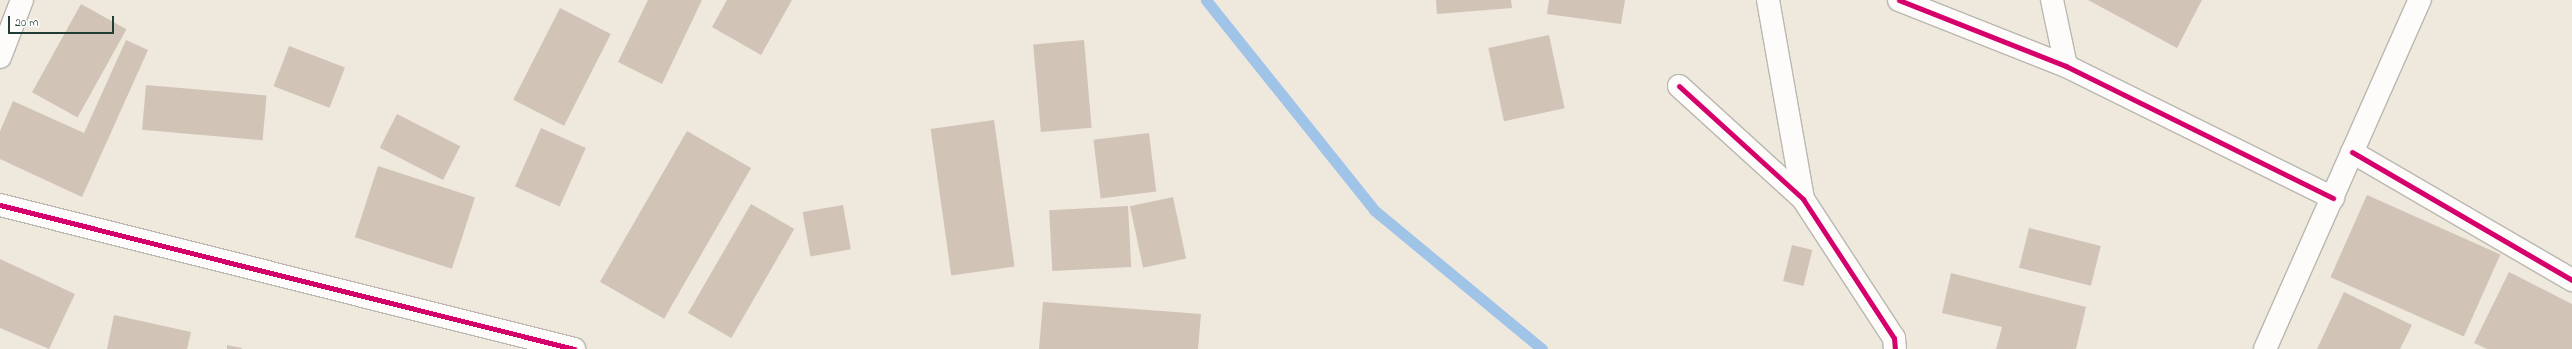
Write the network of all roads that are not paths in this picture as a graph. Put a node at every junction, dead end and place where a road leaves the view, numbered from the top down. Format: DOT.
graph roads {
  1 [pos="22,0"];
  2 [pos="1768,0"];
  3 [pos="1899,0"];
  4 [pos="2052,0"];
  5 [pos="2420,0"];
  6 [pos="0,57"];
  7 [pos="2066,66"];
  8 [pos="1679,86"];
  9 [pos="2352,152"];
  10 [pos="2333,198"];
  11 [pos="1803,199"];
  12 [pos="0,205"];
  13 [pos="2572,280"];
  14 [pos="574,349"];
  15 [pos="1895,349"];
  16 [pos="2265,349"];
  1 -- 6 [label="street"];
  2 -- 11 [label="street"];
  3 -- 7 [label="street"];
  4 -- 7 [label="street"];
  5 -- 9 [label="street"];
  7 -- 10 [label="street"];
  8 -- 11 [label="street"];
  9 -- 10 [label="street"];
  9 -- 13 [label="street"];
  10 -- 16 [label="street"];
  11 -- 15 [label="street"];
  12 -- 14 [label="street"];
}
